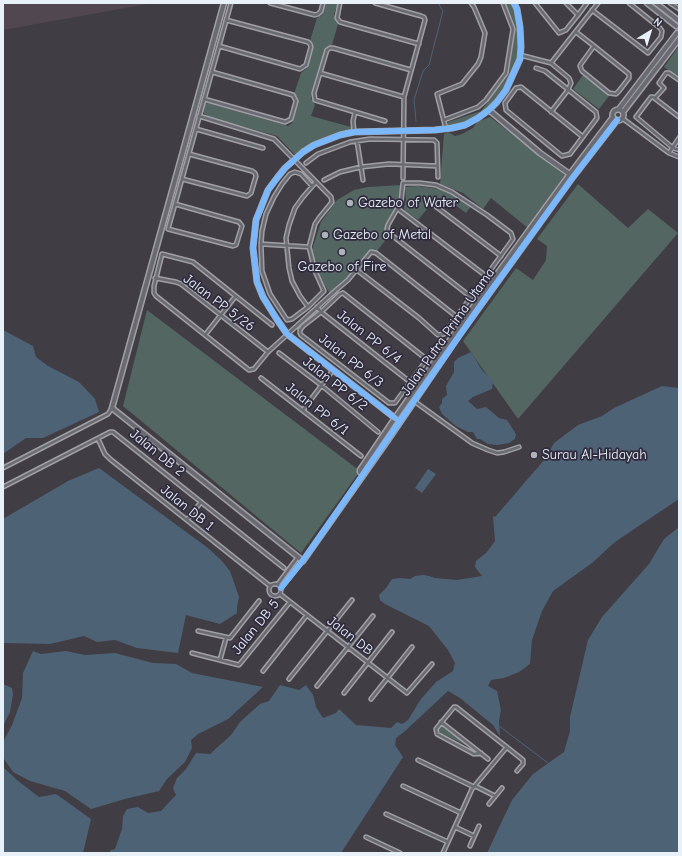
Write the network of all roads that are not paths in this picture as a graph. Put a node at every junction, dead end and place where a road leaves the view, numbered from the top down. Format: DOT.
graph roads {
  1 [pos="224,3"];
  2 [pos="232,3"];
  3 [pos="270,3"];
  4 [pos="323,3"];
  5 [pos="340,3"];
  6 [pos="375,3"];
  7 [pos="471,3"];
  8 [pos="503,3"];
  9 [pos="514,3"];
  10 [pos="535,3"];
  11 [pos="566,3"];
  12 [pos="587,3"];
  13 [pos="598,3"];
  14 [pos="629,3"];
  15 [pos="647,3"];
  16 [pos="656,3"];
  17 [pos="670,3"];
  18 [pos="679,9"];
  19 [pos="592,10"];
  20 [pos="578,15"];
  21 [pos="226,20"];
  22 [pos="678,23"];
  23 [pos="576,32"];
  24 [pos="678,34"];
  25 [pos="679,39"];
  26 [pos="419,44"];
  27 [pos="219,46"];
  28 [pos="594,46"];
  29 [pos="520,55"];
  30 [pos="551,63"];
  31 [pos="536,68"];
  32 [pos="411,70"];
  33 [pos="212,72"];
  34 [pos="320,73"];
  35 [pos="679,80"];
  36 [pos="568,90"];
  37 [pos="404,97"];
  38 [pos="655,98"];
  39 [pos="204,99"];
  40 [pos="619,109"];
  41 [pos="489,110"];
  42 [pos="355,112"];
  43 [pos="551,112"];
  44 [pos="623,112"];
  45 [pos="199,116"];
  46 [pos="679,117"];
  47 [pos="615,118"];
  48 [pos="622,118"];
  49 [pos="385,120"];
  50 [pos="444,120"];
  51 [pos="196,129"];
  52 [pos="446,129"];
  53 [pos="403,131"];
  54 [pos="354,132"];
  55 [pos="583,137"];
  56 [pos="679,138"];
  57 [pos="403,140"];
  58 [pos="356,141"];
  59 [pos="263,148"];
  60 [pos="673,148"];
  61 [pos="679,150"];
  62 [pos="669,153"];
  63 [pos="189,154"];
  64 [pos="679,157"];
  65 [pos="295,159"];
  66 [pos="306,163"];
  67 [pos="403,164"];
  68 [pos="437,166"];
  69 [pos="361,167"];
  70 [pos="572,175"];
  71 [pos="438,177"];
  72 [pos="403,178"];
  73 [pos="182,179"];
  74 [pos="324,180"];
  75 [pos="363,180"];
  76 [pos="316,182"];
  77 [pos="312,186"];
  78 [pos="175,204"];
  79 [pos="434,205"];
  80 [pos="398,209"];
  81 [pos="261,244"];
  82 [pos="286,245"];
  83 [pos="309,247"];
  84 [pos="501,256"];
  85 [pos="357,270"];
  86 [pos="486,276"];
  87 [pos="155,278"];
  88 [pos="235,297"];
  89 [pos="471,297"];
  90 [pos="479,303"];
  91 [pos="308,307"];
  92 [pos="317,307"];
  93 [pos="321,312"];
  94 [pos="220,316"];
  95 [pos="457,317"];
  96 [pos="272,325"];
  97 [pos="288,334"];
  98 [pos="205,335"];
  99 [pos="268,352"];
  100 [pos="279,353"];
  101 [pos="333,370"];
  102 [pos="261,378"];
  103 [pos="410,382"];
  104 [pos="321,385"];
  105 [pos="414,400"];
  106 [pos="112,408"];
  107 [pos="303,410"];
  108 [pos="395,418"];
  109 [pos="378,432"];
  110 [pos="98,439"];
  111 [pos="519,447"];
  112 [pos="362,456"];
  113 [pos="3,468"];
  114 [pos="363,475"];
  115 [pos="3,487"];
  116 [pos="201,502"];
  117 [pos="187,520"];
  118 [pos="298,557"];
  119 [pos="303,561"];
  120 [pos="284,568"];
  121 [pos="278,584"];
  122 [pos="270,586"];
  123 [pos="281,588"];
  124 [pos="280,594"];
  125 [pos="352,600"];
  126 [pos="259,601"];
  127 [pos="290,602"];
  128 [pos="307,615"];
  129 [pos="372,616"];
  130 [pos="198,631"];
  131 [pos="328,631"];
  132 [pos="392,632"];
  133 [pos="226,638"];
  134 [pos="348,647"];
  135 [pos="412,648"];
  136 [pos="192,653"];
  137 [pos="220,660"];
  138 [pos="368,663"];
  139 [pos="432,664"];
  140 [pos="263,671"];
  141 [pos="289,679"];
  142 [pos="388,679"];
  143 [pos="317,686"];
  144 [pos="344,693"];
  145 [pos="371,699"];
  146 [pos="441,722"];
  147 [pos="507,747"];
  148 [pos="481,753"];
  149 [pos="488,759"];
  150 [pos="418,760"];
  151 [pos="517,771"];
  152 [pos="403,786"];
  153 [pos="475,786"];
  154 [pos="502,788"];
  155 [pos="495,796"];
  156 [pos="489,804"];
  157 [pos="461,813"];
  158 [pos="386,814"];
  159 [pos="479,826"];
  160 [pos="455,827"];
  161 [pos="474,836"];
  162 [pos="366,838"];
  163 [pos="448,842"];
  164 [pos="470,846"];
  165 [pos="400,853"];
  166 [pos="443,853"];
  1 -- 106 [label="street"];
  2 -- 21 [label="street"];
  3 -- 4 [label="street"];
  5 -- 26 [label="street"];
  6 -- 26 [label="street"];
  7 -- 50 [label="street"];
  8 -- 50 [label="street"];
  9 -- 29 [label="street"];
  10 -- 20 [label="street"];
  11 -- 20 [label="street"];
  12 -- 20 [label="street"];
  13 -- 19 [label="street"];
  14 -- 19 [label="street"];
  15 -- 22 [label="street"];
  16 -- 22 [label="street"];
  17 -- 18 [label="street"];
  19 -- 23 [label="street"];
  21 -- 27 [label="street"];
  21 -- 27 [label="street"];
  22 -- 24 [label="street"];
  23 -- 28 [label="street"];
  23 -- 30 [label="street"];
  24 -- 40 [label="street"];
  25 -- 44 [label="street"];
  26 -- 32 [label="street"];
  27 -- 33 [label="street"];
  28 -- 28 [label="street"];
  29 -- 30 [label="street"];
  29 -- 41 [label="street"];
  30 -- 36 [label="street"];
  31 -- 36 [label="street"];
  32 -- 34 [label="street"];
  32 -- 37 [label="street"];
  33 -- 39 [label="street"];
  33 -- 39 [label="street"];
  34 -- 37 [label="street"];
  34 -- 42 [label="street"];
  35 -- 38 [label="street"];
  36 -- 43 [label="street"];
  36 -- 55 [label="street"];
  37 -- 53 [label="street"];
  38 -- 46 [label="street"];
  38 -- 60 [label="street"];
  39 -- 45 [label="street"];
  40 -- 44 [label="street"];
  40 -- 47 [label="street"];
  41 -- 52 [label="street"];
  41 -- 70 [label="street"];
  42 -- 49 [label="street"];
  42 -- 54 [label="street"];
  43 -- 55 [label="street"];
  43 -- 55 [label="street"];
  44 -- 48 [label="street"];
  45 -- 51 [label="street"];
  45 -- 65 [label="street"];
  47 -- 48 [label="street"];
  47 -- 70 [label="street, Jalan Putra Prima Utama"];
  48 -- 62 [label="street"];
  50 -- 52 [label="street"];
  51 -- 59 [label="street"];
  51 -- 63 [label="street"];
  52 -- 53 [label="street"];
  53 -- 54 [label="street"];
  53 -- 57 [label="street"];
  54 -- 65 [label="street"];
  56 -- 60 [label="street"];
  57 -- 58 [label="street"];
  57 -- 67 [label="street"];
  57 -- 68 [label="street"];
  58 -- 66 [label="street"];
  58 -- 69 [label="street"];
  60 -- 61 [label="street"];
  60 -- 62 [label="street"];
  62 -- 64 [label="street"];
  63 -- 73 [label="street"];
  63 -- 73 [label="street"];
  65 -- 76 [label="street"];
  65 -- 97 [label="street"];
  67 -- 68 [label="street"];
  67 -- 69 [label="street"];
  67 -- 72 [label="street"];
  68 -- 71 [label="street"];
  69 -- 74 [label="street"];
  69 -- 75 [label="street"];
  70 -- 90 [label="street, Jalan Putra Prima Utama"];
  73 -- 78 [label="street"];
  76 -- 77 [label="street"];
  76 -- 83 [label="street"];
  77 -- 81 [label="street"];
  77 -- 82 [label="street"];
  78 -- 78 [label="street"];
  79 -- 84 [label="street"];
  80 -- 84 [label="street"];
  80 -- 86 [label="street"];
  80 -- 89 [label="street"];
  81 -- 82 [label="street"];
  81 -- 91 [label="street"];
  82 -- 83 [label="street"];
  82 -- 91 [label="street"];
  83 -- 91 [label="street"];
  84 -- 86 [label="street"];
  85 -- 92 [label="street"];
  85 -- 95 [label="street"];
  85 -- 95 [label="street"];
  86 -- 89 [label="street"];
  87 -- 88 [label="street"];
  87 -- 94 [label="street, Jalan PP 5/26"];
  87 -- 98 [label="street"];
  88 -- 94 [label="street"];
  88 -- 96 [label="street"];
  89 -- 90 [label="street"];
  89 -- 95 [label="street"];
  90 -- 105 [label="street, Jalan Putra Prima Utama"];
  90 -- 108 [label="street, Jalan Putra Prima Utama"];
  92 -- 93 [label="street, Jalan PP 6/4"];
  92 -- 97 [label="street"];
  93 -- 103 [label="street, Jalan PP 6/4"];
  93 -- 103 [label="street"];
  93 -- 103 [label="street, Jalan PP 6/3"];
  94 -- 98 [label="street"];
  94 -- 99 [label="street, Jalan PP 5/26"];
  97 -- 99 [label="street"];
  97 -- 101 [label="street"];
  98 -- 99 [label="street"];
  100 -- 104 [label="street, Jalan PP 6/2"];
  101 -- 104 [label="street"];
  101 -- 108 [label="street"];
  102 -- 107 [label="street, Jalan PP 6/1"];
  104 -- 107 [label="street"];
  104 -- 109 [label="street, Jalan PP 6/2"];
  105 -- 111 [label="street"];
  105 -- 114 [label="street, Jalan Putra Prima Utama"];
  106 -- 113 [label="street"];
  106 -- 118 [label="street"];
  107 -- 112 [label="street, Jalan PP 6/1"];
  108 -- 114 [label="street, Jalan Putra Prima Utama"];
  110 -- 115 [label="street, Jalan DB 2"];
  110 -- 116 [label="street, Jalan DB 2"];
  110 -- 117 [label="street, Jalan DB 1"];
  114 -- 119 [label="street, Jalan Putra Prima Utama"];
  116 -- 117 [label="street"];
  116 -- 120 [label="street, Jalan DB 2"];
  117 -- 122 [label="street, Jalan DB 1"];
  118 -- 119 [label="street"];
  118 -- 121 [label="street"];
  119 -- 123 [label="street"];
  121 -- 122 [label="street"];
  121 -- 123 [label="street"];
  122 -- 124 [label="street"];
  123 -- 124 [label="street"];
  124 -- 127 [label="street, Jalan DB"];
  125 -- 131 [label="street"];
  126 -- 133 [label="street"];
  127 -- 128 [label="street, Jalan DB"];
  127 -- 137 [label="street, Jalan DB 5"];
  128 -- 131 [label="street, Jalan DB"];
  128 -- 140 [label="street"];
  129 -- 134 [label="street"];
  130 -- 133 [label="street"];
  131 -- 134 [label="street, Jalan DB"];
  131 -- 141 [label="street"];
  132 -- 138 [label="street"];
  133 -- 137 [label="street"];
  134 -- 138 [label="street, Jalan DB"];
  134 -- 143 [label="street"];
  135 -- 142 [label="street"];
  136 -- 137 [label="street, Jalan DB 5"];
  138 -- 142 [label="street, Jalan DB"];
  138 -- 144 [label="street"];
  139 -- 142 [label="street, Jalan DB"];
  142 -- 145 [label="street"];
  146 -- 147 [label="street"];
  146 -- 148 [label="street"];
  146 -- 148 [label="street"];
  147 -- 151 [label="street"];
  147 -- 153 [label="street"];
  148 -- 149 [label="street"];
  150 -- 153 [label="street"];
  152 -- 157 [label="street"];
  153 -- 155 [label="street"];
  153 -- 157 [label="street"];
  154 -- 155 [label="street"];
  155 -- 156 [label="street"];
  157 -- 160 [label="street"];
  158 -- 163 [label="street"];
  159 -- 161 [label="street"];
  160 -- 161 [label="street"];
  160 -- 163 [label="street"];
  161 -- 164 [label="street"];
  162 -- 165 [label="street"];
  163 -- 166 [label="street"];
}
